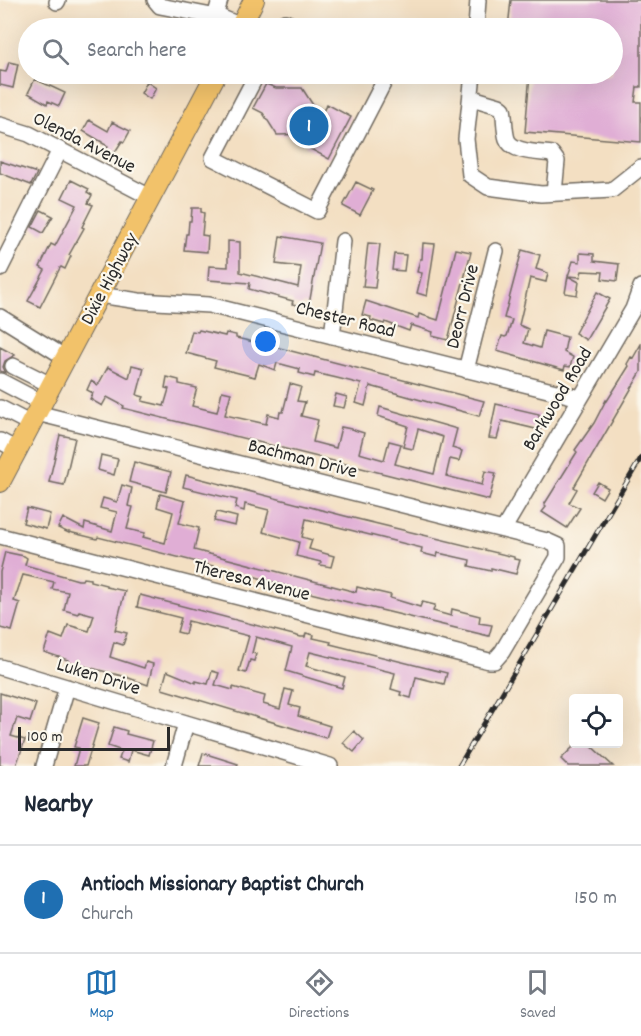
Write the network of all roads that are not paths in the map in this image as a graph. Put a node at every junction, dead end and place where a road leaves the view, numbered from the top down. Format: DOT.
graph roads {
  1 [pos="155,0"];
  2 [pos="220,0"];
  3 [pos="254,0"];
  4 [pos="478,0"];
  5 [pos="215,17"];
  6 [pos="246,18"];
  7 [pos="477,18"];
  8 [pos="211,84"];
  9 [pos="252,84"];
  10 [pos="383,84"];
  11 [pos="473,84"];
  12 [pos="472,98"];
  13 [pos="0,125"];
  14 [pos="60,150"];
  15 [pos="641,167"];
  16 [pos="554,193"];
  17 [pos="150,197"];
  18 [pos="343,241"];
  19 [pos="496,251"];
  20 [pos="0,269"];
  21 [pos="641,287"];
  22 [pos="99,295"];
  23 [pos="0,317"];
  24 [pos="332,336"];
  25 [pos="66,358"];
  26 [pos="13,366"];
  27 [pos="466,370"];
  28 [pos="0,381"];
  29 [pos="51,385"];
  30 [pos="580,398"];
  31 [pos="0,408"];
  32 [pos="36,414"];
  33 [pos="9,445"];
  34 [pos="0,482"];
  35 [pos="503,530"];
  36 [pos="0,536"];
  37 [pos="494,661"];
  38 [pos="0,667"];
  39 [pos="67,687"];
  40 [pos="186,723"];
  41 [pos="44,766"];
  42 [pos="174,766"];
  43 [pos="330,766"];
  1 -- 5 [label="street"];
  2 -- 5 [label="street"];
  3 -- 6 [label="main road"];
  4 -- 7 [label="street"];
  8 -- 17 [label="main road, Dixie Highway"];
  9 -- 10 [label="street"];
  11 -- 12 [label="street"];
  12 -- 16 [label="street"];
  12 -- 16 [label="street"];
  13 -- 14 [label="street, Olenda Avenue"];
  14 -- 17 [label="street, Olenda Avenue"];
  14 -- 20 [label="street"];
  15 -- 16 [label="street"];
  17 -- 22 [label="main road, Dixie Highway"];
  18 -- 24 [label="street"];
  19 -- 27 [label="street, Deorr Drive"];
  21 -- 30 [label="street, Barkwood Road"];
  22 -- 24 [label="street, Chester Road"];
  22 -- 25 [label="main road, Dixie Highway"];
  23 -- 25 [label="street"];
  24 -- 27 [label="street, Chester Road"];
  25 -- 29 [label="main road, Dixie Highway"];
  26 -- 29 [label="street"];
  27 -- 30 [label="street, Chester Road"];
  28 -- 32 [label="street"];
  29 -- 32 [label="main road, Dixie Highway"];
  30 -- 35 [label="street, Barkwood Road"];
  31 -- 32 [label="street"];
  32 -- 33 [label="main road, Dixie Highway"];
  32 -- 35 [label="street, Bachman Drive"];
  33 -- 34 [label="main road, Dixie Highway"];
  35 -- 37 [label="street, Bachman Drive"];
  36 -- 37 [label="street, Theresa Avenue"];
  38 -- 39 [label="street, Luken Drive"];
  39 -- 40 [label="street, Luken Drive"];
  39 -- 41 [label="street"];
  40 -- 42 [label="street"];
  40 -- 43 [label="street, Luken Drive"];
}
